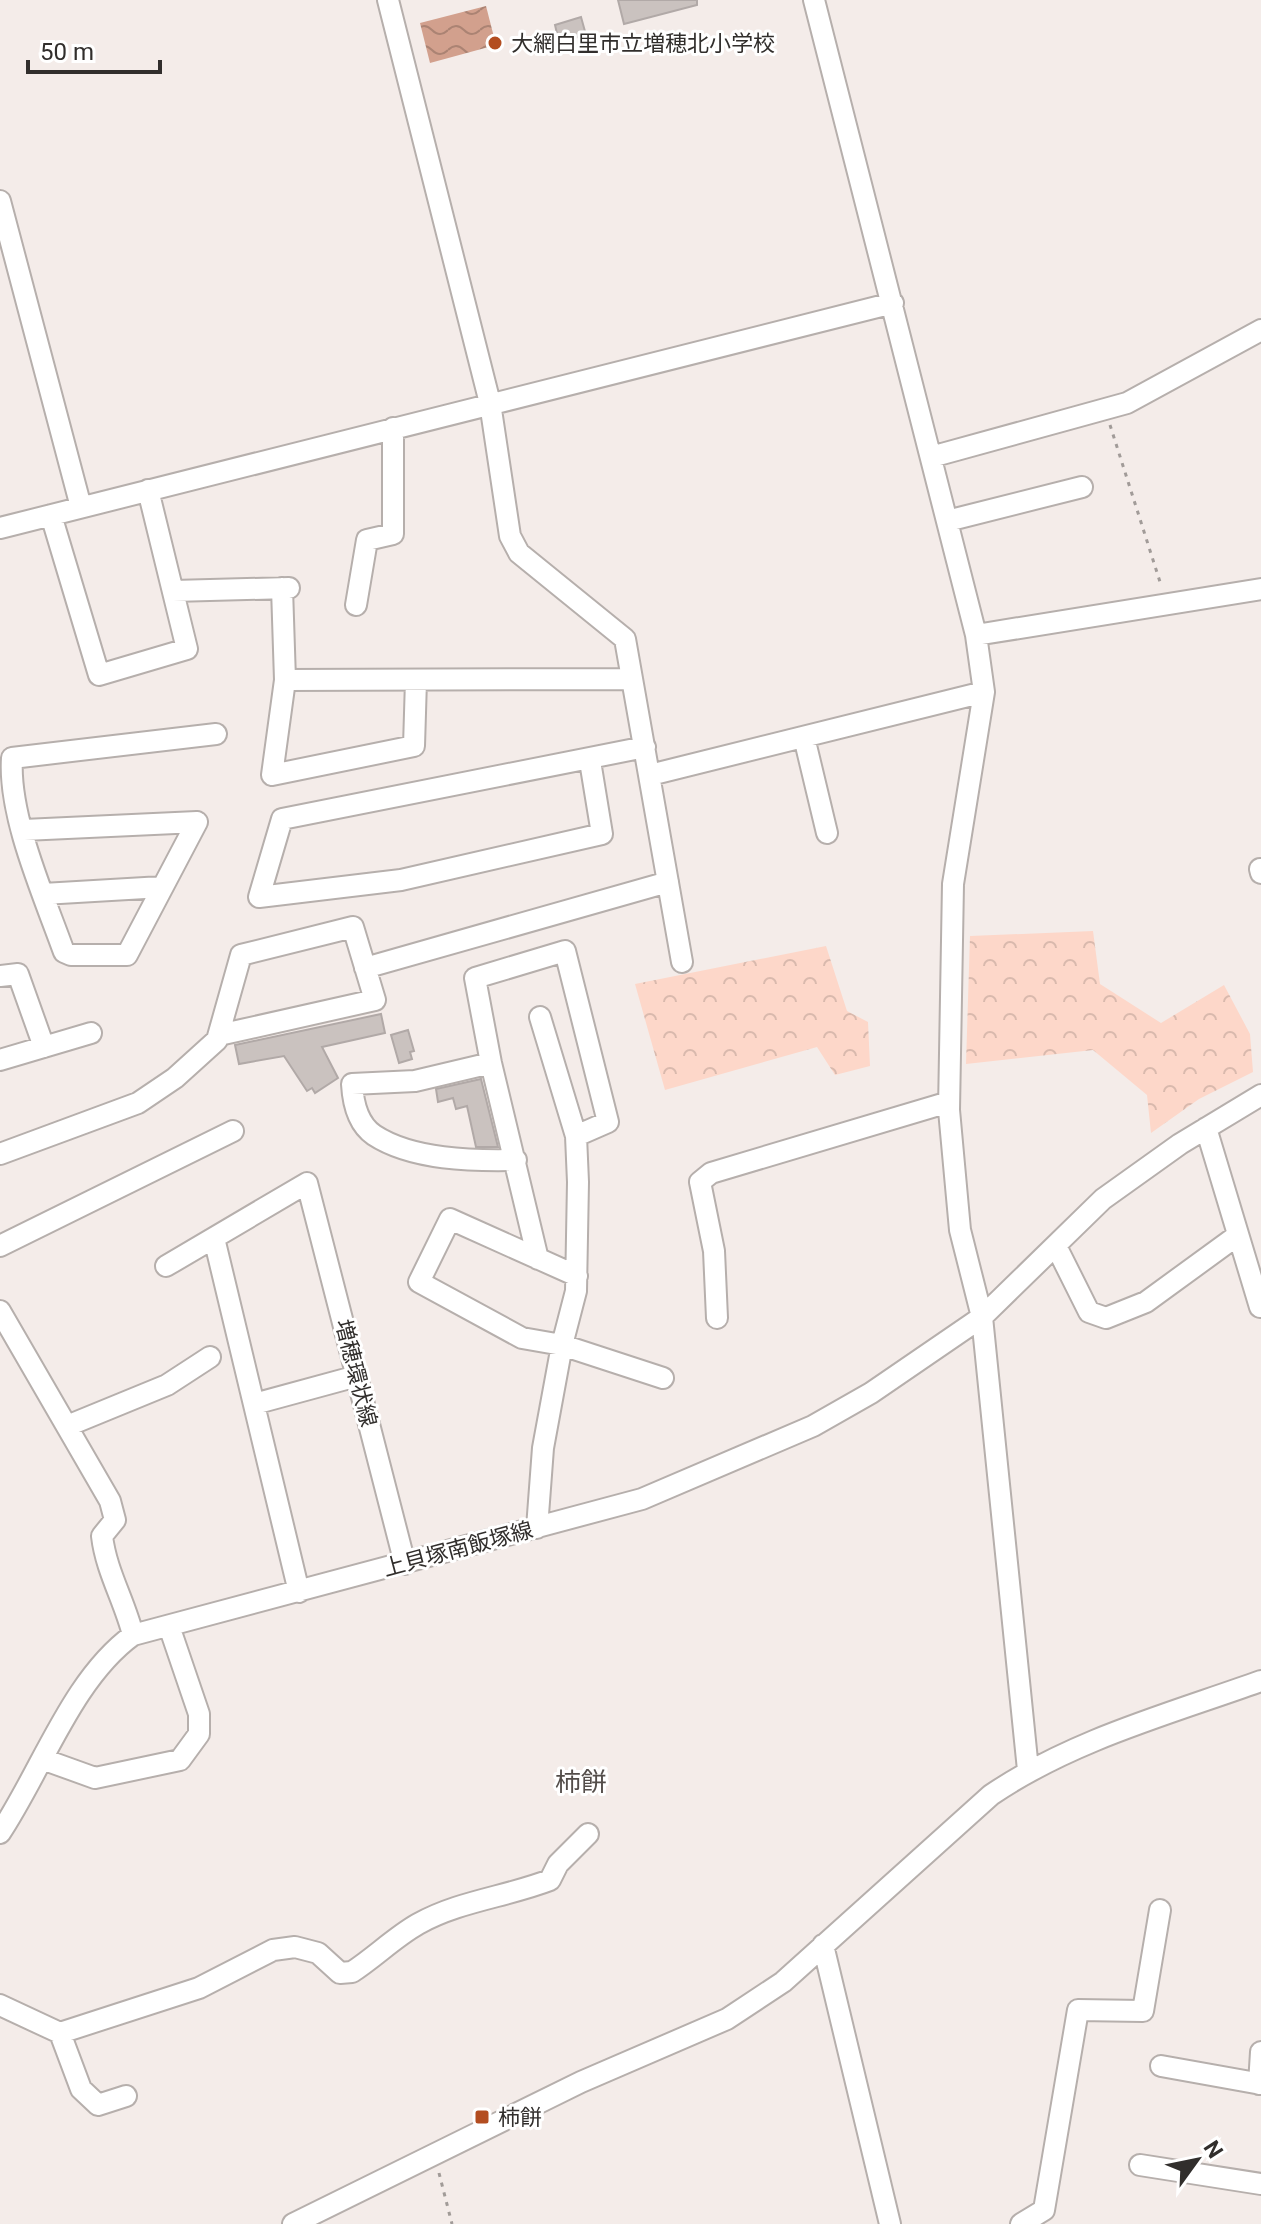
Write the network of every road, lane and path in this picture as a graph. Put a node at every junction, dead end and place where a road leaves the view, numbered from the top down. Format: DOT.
graph roads {
  1 [pos="388,0"];
  2 [pos="814,0"];
  3 [pos="0,201"];
  4 [pos="893,303"];
  5 [pos="1261,330"];
  6 [pos="490,403"];
  7 [pos="1105,410"];
  8 [pos="393,428"];
  9 [pos="931,457"];
  10 [pos="1082,487"];
  11 [pos="148,490"];
  12 [pos="81,507"];
  13 [pos="51,515"];
  14 [pos="947,521"];
  15 [pos="0,528"];
  16 [pos="1261,589"];
  17 [pos="173,591"];
  18 [pos="1167,602"];
  19 [pos="356,605"];
  20 [pos="976,635"];
  21 [pos="632,679"];
  22 [pos="285,680"];
  23 [pos="416,680"];
  24 [pos="984,692"];
  25 [pos="216,734"];
  26 [pos="804,737"];
  27 [pos="645,747"];
  28 [pos="590,761"];
  29 [pos="650,775"];
  30 [pos="5,781"];
  31 [pos="24,830"];
  32 [pos="827,833"];
  33 [pos="668,882"];
  34 [pos="162,887"];
  35 [pos="43,894"];
  36 [pos="682,962"];
  37 [pos="365,968"];
  38 [pos="0,976"];
  39 [pos="540,1017"];
  40 [pos="91,1033"];
  41 [pos="219,1035"];
  42 [pos="44,1047"];
  43 [pos="0,1060"];
  44 [pos="491,1063"];
  45 [pos="1261,1095"];
  46 [pos="949,1102"];
  47 [pos="1206,1128"];
  48 [pos="233,1131"];
  49 [pos="576,1136"];
  50 [pos="0,1154"];
  51 [pos="516,1160"];
  52 [pos="1238,1235"];
  53 [pos="214,1238"];
  54 [pos="0,1246"];
  55 [pos="1056,1246"];
  56 [pos="538,1259"];
  57 [pos="166,1266"];
  58 [pos="577,1276"];
  59 [pos="1260,1307"];
  60 [pos="0,1311"];
  61 [pos="982,1317"];
  62 [pos="717,1318"];
  63 [pos="562,1345"];
  64 [pos="210,1357"];
  65 [pos="357,1376"];
  66 [pos="663,1378"];
  67 [pos="254,1404"];
  68 [pos="67,1426"];
  69 [pos="537,1528"];
  70 [pos="405,1564"];
  71 [pos="299,1592"];
  72 [pos="169,1626"];
  73 [pos="133,1635"];
  74 [pos="1261,1681"];
  75 [pos="45,1760"];
  76 [pos="1028,1770"];
  77 [pos="0,1833"];
  78 [pos="588,1834"];
  79 [pos="1160,1910"];
  80 [pos="823,1945"];
  81 [pos="0,2005"];
  82 [pos="60,2033"];
  83 [pos="1261,2052"];
  84 [pos="1161,2066"];
  85 [pos="1260,2084"];
  86 [pos="126,2096"];
  87 [pos="434,2154"];
  88 [pos="1140,2165"];
  89 [pos="1261,2184"];
  90 [pos="293,2224"];
  91 [pos="452,2224"];
  92 [pos="890,2224"];
  93 [pos="1021,2224"];
  1 -- 6 [label="street"];
  2 -- 4 [label="street"];
  3 -- 12 [label="street"];
  4 -- 6 [label="street"];
  4 -- 9 [label="street"];
  5 -- 7 [label="street"];
  6 -- 8 [label="street"];
  6 -- 21 [label="street"];
  7 -- 9 [label="street"];
  7 -- 18 [label="path"];
  8 -- 11 [label="street"];
  8 -- 19 [label="street"];
  9 -- 14 [label="street"];
  10 -- 14 [label="street"];
  11 -- 12 [label="street"];
  11 -- 17 [label="street"];
  12 -- 13 [label="street"];
  13 -- 15 [label="street"];
  13 -- 17 [label="street"];
  14 -- 20 [label="street"];
  16 -- 18 [label="street"];
  17 -- 22 [label="street"];
  18 -- 20 [label="street"];
  20 -- 24 [label="street"];
  21 -- 23 [label="street"];
  21 -- 27 [label="street"];
  22 -- 23 [label="street"];
  22 -- 23 [label="street"];
  24 -- 26 [label="street"];
  24 -- 46 [label="street"];
  25 -- 30 [label="street"];
  26 -- 29 [label="street"];
  26 -- 32 [label="street"];
  27 -- 28 [label="street"];
  27 -- 29 [label="street"];
  28 -- 28 [label="street"];
  29 -- 33 [label="street"];
  30 -- 31 [label="street"];
  31 -- 34 [label="street"];
  31 -- 35 [label="street"];
  33 -- 36 [label="street"];
  33 -- 37 [label="street"];
  34 -- 35 [label="street"];
  34 -- 35 [label="street"];
  37 -- 41 [label="street"];
  37 -- 41 [label="street"];
  38 -- 42 [label="street"];
  39 -- 49 [label="street"];
  40 -- 42 [label="street"];
  41 -- 50 [label="street"];
  42 -- 43 [label="street"];
  44 -- 49 [label="street"];
  44 -- 51 [label="street"];
  44 -- 51 [label="street"];
  45 -- 47 [label="street, 上貝塚南飯塚線"];
  46 -- 61 [label="street"];
  46 -- 62 [label="street"];
  47 -- 52 [label="street"];
  47 -- 55 [label="street, 上貝塚南飯塚線"];
  48 -- 54 [label="street"];
  49 -- 58 [label="street"];
  51 -- 56 [label="street"];
  52 -- 55 [label="street"];
  52 -- 59 [label="street"];
  53 -- 57 [label="street"];
  53 -- 65 [label="street, 増穂環状線"];
  53 -- 67 [label="street"];
  55 -- 61 [label="street, 上貝塚南飯塚線"];
  56 -- 58 [label="street"];
  56 -- 63 [label="street"];
  58 -- 63 [label="street"];
  60 -- 68 [label="street"];
  61 -- 69 [label="street, 上貝塚南飯塚線"];
  61 -- 76 [label="street"];
  63 -- 66 [label="street"];
  63 -- 69 [label="street"];
  64 -- 68 [label="street"];
  65 -- 67 [label="street"];
  65 -- 70 [label="street, 増穂環状線"];
  67 -- 71 [label="street"];
  68 -- 73 [label="street"];
  69 -- 70 [label="street, 上貝塚南飯塚線"];
  70 -- 71 [label="street, 上貝塚南飯塚線"];
  71 -- 72 [label="street, 上貝塚南飯塚線"];
  72 -- 73 [label="street, 上貝塚南飯塚線"];
  72 -- 75 [label="street"];
  73 -- 75 [label="street, 上貝塚南飯塚線"];
  74 -- 76 [label="street"];
  75 -- 77 [label="street, 上貝塚南飯塚線"];
  76 -- 80 [label="street"];
  78 -- 82 [label="street"];
  79 -- 93 [label="street"];
  80 -- 87 [label="street"];
  80 -- 92 [label="street"];
  81 -- 82 [label="street"];
  82 -- 86 [label="street"];
  83 -- 85 [label="street"];
  84 -- 85 [label="street"];
  87 -- 90 [label="street"];
  87 -- 91 [label="path"];
  88 -- 89 [label="street"];
}
